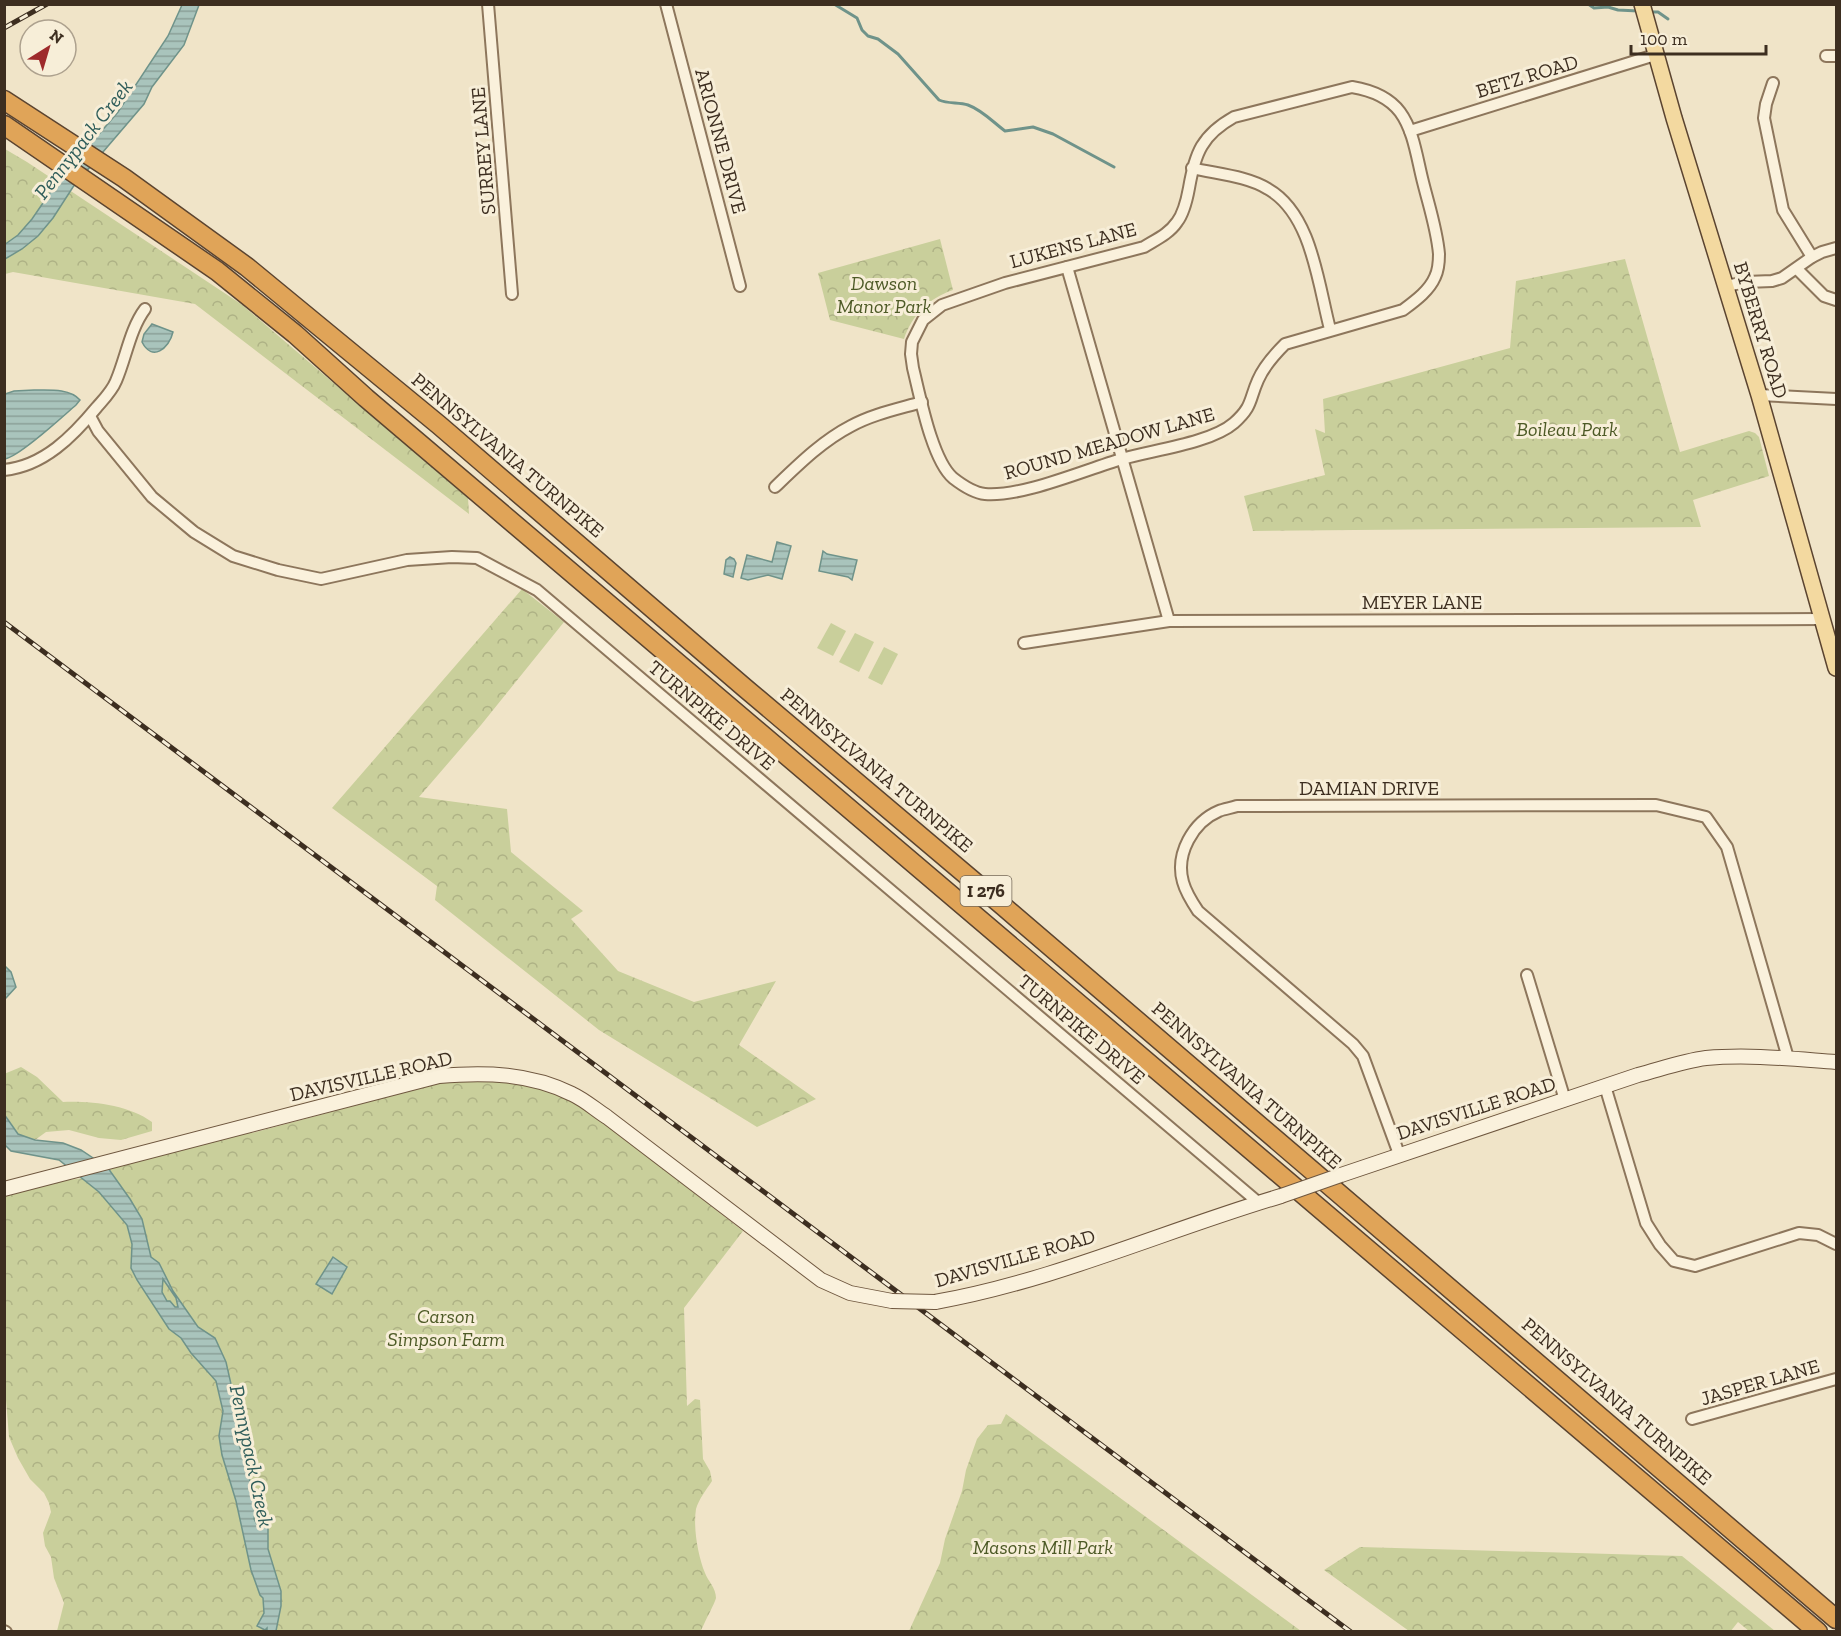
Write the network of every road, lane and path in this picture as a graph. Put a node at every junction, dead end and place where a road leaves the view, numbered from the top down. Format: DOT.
graph roads {
  1 [pos="488,4"];
  2 [pos="666,4"];
  3 [pos="1643,9"];
  4 [pos="1655,56"];
  5 [pos="1773,84"];
  6 [pos="4,100"];
  7 [pos="4,125"];
  8 [pos="1410,130"];
  9 [pos="1192,168"];
  10 [pos="1836,248"];
  11 [pos="1812,257"];
  12 [pos="1067,267"];
  13 [pos="1797,269"];
  14 [pos="741,286"];
  15 [pos="1726,286"];
  16 [pos="512,294"];
  17 [pos="1836,300"];
  18 [pos="145,309"];
  19 [pos="1330,329"];
  20 [pos="1759,395"];
  21 [pos="1836,399"];
  22 [pos="922,402"];
  23 [pos="90,416"];
  24 [pos="1122,459"];
  25 [pos="4,471"];
  26 [pos="775,487"];
  27 [pos="1822,619"];
  28 [pos="1169,621"];
  29 [pos="1024,643"];
  30 [pos="1836,668"];
  31 [pos="1527,975"];
  32 [pos="1788,1058"];
  33 [pos="1836,1062"];
  34 [pos="1605,1086"];
  35 [pos="1565,1100"];
  36 [pos="1399,1154"];
  37 [pos="4,1189"];
  38 [pos="1259,1203"];
  39 [pos="1836,1244"];
  40 [pos="1836,1379"];
  41 [pos="1692,1419"];
  42 [pos="1836,1619"];
  43 [pos="1818,1632"];
  1 -- 16 [label="street, SURREY LANE"];
  2 -- 14 [label="street, ARIONNE DRIVE"];
  3 -- 4 [label="main road, BYBERRY ROAD"];
  4 -- 8 [label="street, BETZ ROAD"];
  4 -- 15 [label="main road, BYBERRY ROAD"];
  5 -- 11 [label="street"];
  6 -- 42 [label="highway, PENNSYLVANIA TURNPIKE / I 276"];
  7 -- 43 [label="highway, I 276"];
  8 -- 9 [label="street, LUKENS LANE"];
  8 -- 19 [label="street, ROUND MEADOW LANE"];
  9 -- 12 [label="street, LUKENS LANE"];
  9 -- 19 [label="street"];
  10 -- 11 [label="street"];
  11 -- 13 [label="street"];
  12 -- 22 [label="street, LUKENS LANE"];
  12 -- 24 [label="street"];
  13 -- 15 [label="street"];
  13 -- 17 [label="street"];
  15 -- 20 [label="main road, BYBERRY ROAD"];
  18 -- 23 [label="street"];
  19 -- 24 [label="street, ROUND MEADOW LANE"];
  20 -- 21 [label="street"];
  20 -- 27 [label="main road, BYBERRY ROAD"];
  22 -- 24 [label="street, ROUND MEADOW LANE"];
  22 -- 26 [label="street"];
  23 -- 25 [label="street"];
  23 -- 38 [label="street, TURNPIKE DRIVE"];
  24 -- 28 [label="street"];
  27 -- 28 [label="street, MEYER LANE"];
  27 -- 30 [label="main road, BYBERRY ROAD"];
  28 -- 29 [label="street, MEYER LANE"];
  31 -- 35 [label="street"];
  32 -- 33 [label="street, DAVISVILLE ROAD"];
  32 -- 34 [label="street, DAVISVILLE ROAD"];
  32 -- 36 [label="street, DAMIAN DRIVE"];
  34 -- 35 [label="street, DAVISVILLE ROAD"];
  34 -- 39 [label="street"];
  35 -- 36 [label="street, DAVISVILLE ROAD"];
  36 -- 38 [label="street, DAVISVILLE ROAD, bridge"];
  37 -- 38 [label="street, DAVISVILLE ROAD, bridge"];
  40 -- 41 [label="street, JASPER LANE"];
}
